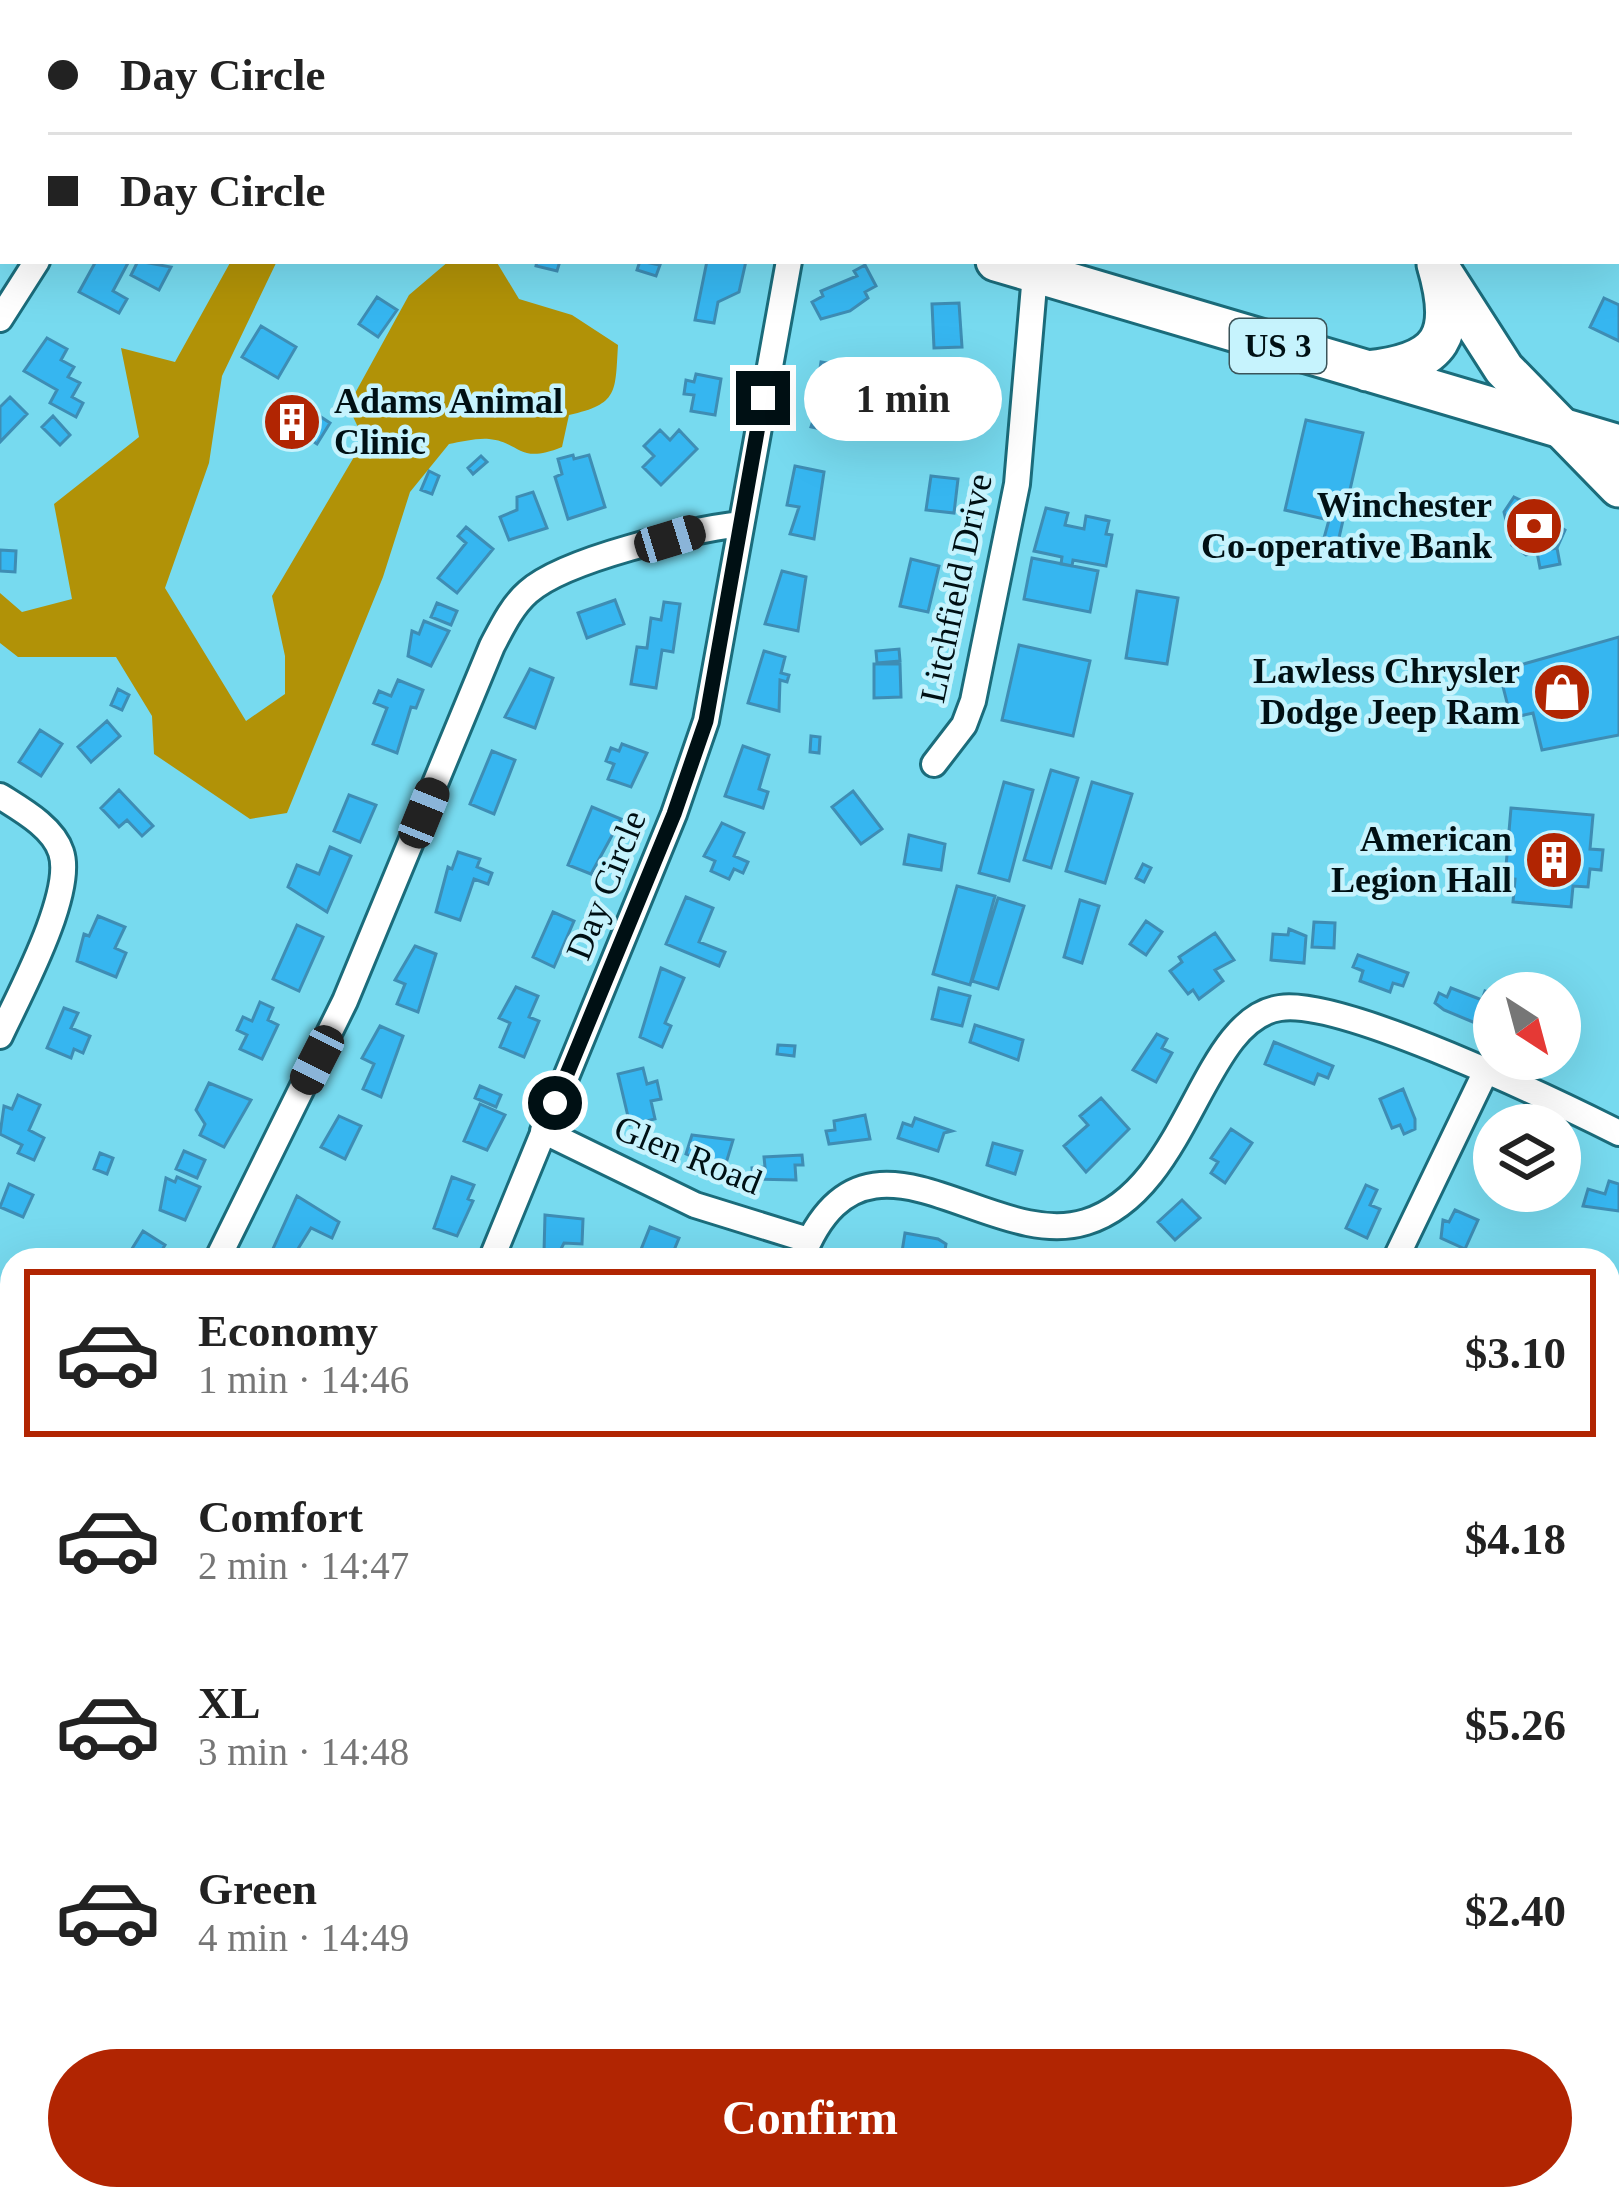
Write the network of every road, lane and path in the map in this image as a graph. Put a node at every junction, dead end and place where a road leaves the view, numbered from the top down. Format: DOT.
graph roads {
  1 [pos="35,264"];
  2 [pos="787,264"];
  3 [pos="1005,264"];
  4 [pos="1436,264"];
  5 [pos="1437,264"];
  6 [pos="1035,274"];
  7 [pos="0,319"];
  8 [pos="1362,371"];
  9 [pos="1561,430"];
  10 [pos="1619,445"];
  11 [pos="1619,487"];
  12 [pos="741,524"];
  13 [pos="934,764"];
  14 [pos="0,796"];
  15 [pos="0,1036"];
  16 [pos="1473,1066"];
  17 [pos="1482,1080"];
  18 [pos="1505,1080"];
  19 [pos="543,1131"];
  20 [pos="1619,1133"];
  21 [pos="223,1248"];
  22 [pos="496,1248"];
  23 [pos="799,1248"];
  24 [pos="806,1248"];
  25 [pos="1401,1248"];
  1 -- 7 [label="street"];
  2 -- 12 [label="street, Day Circle"];
  3 -- 6 [label="main road, US 3"];
  4 -- 8 [label="main road"];
  5 -- 9 [label="main road"];
  6 -- 8 [label="main road, US 3"];
  6 -- 13 [label="street, Litchfield Drive"];
  8 -- 9 [label="main road, US 3"];
  9 -- 10 [label="main road, US 3"];
  9 -- 11 [label="main road"];
  12 -- 19 [label="street, Day Circle"];
  12 -- 21 [label="street"];
  14 -- 15 [label="street"];
  16 -- 24 [label="street"];
  17 -- 25 [label="street"];
  18 -- 20 [label="street"];
  19 -- 22 [label="street, Day Circle"];
  19 -- 23 [label="street, Glen Road"];
}
